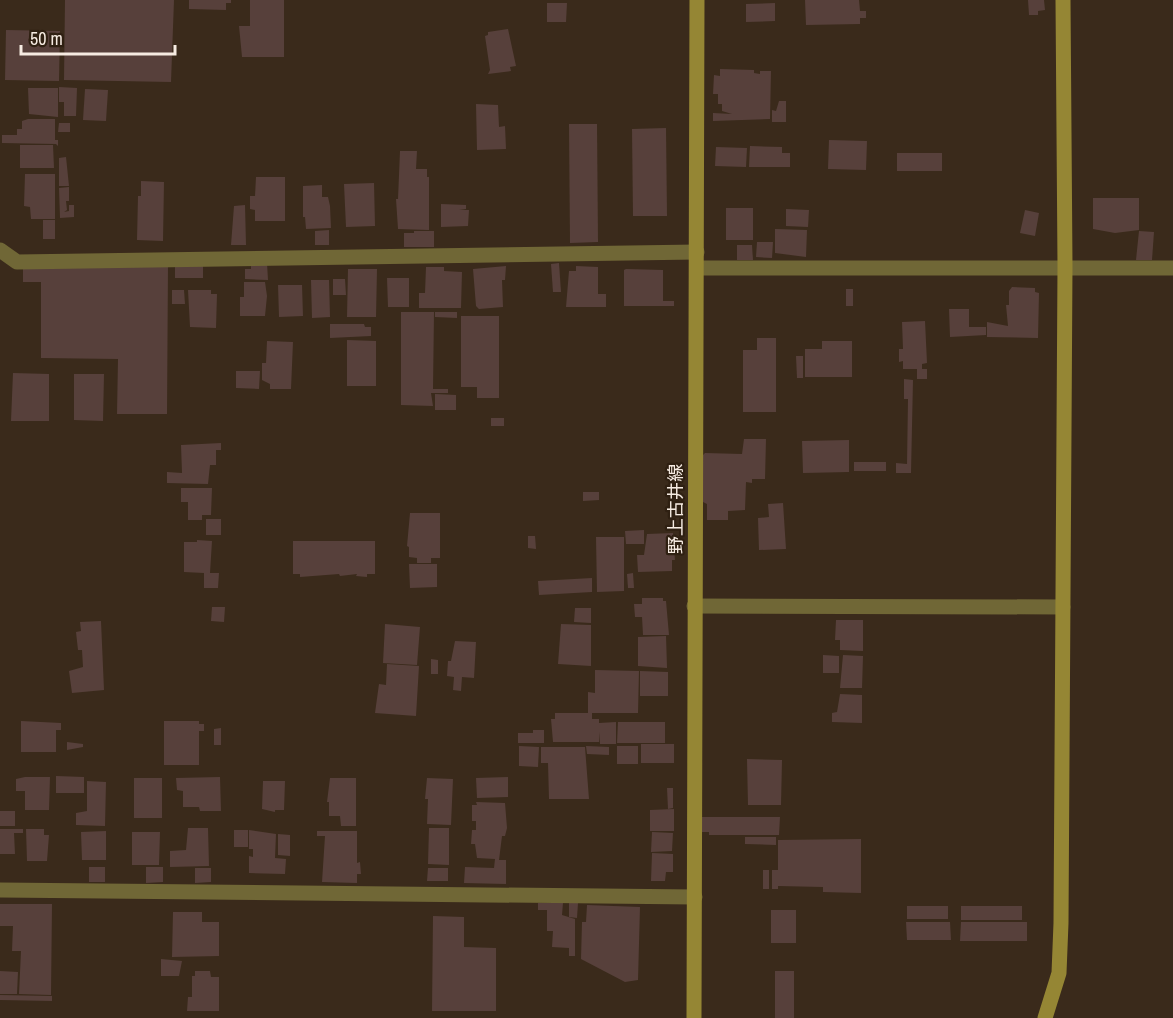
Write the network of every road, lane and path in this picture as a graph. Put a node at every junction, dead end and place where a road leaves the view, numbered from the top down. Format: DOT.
graph roads {
  1 [pos="697,0"];
  2 [pos="1063,0"];
  3 [pos="0,250"];
  4 [pos="697,252"];
  5 [pos="1065,266"];
  6 [pos="697,268"];
  7 [pos="1173,268"];
  8 [pos="694,606"];
  9 [pos="1063,607"];
  10 [pos="0,890"];
  11 [pos="695,897"];
  12 [pos="694,1018"];
  13 [pos="1045,1018"];
  1 -- 4 [label="main road, 野上古井線"];
  2 -- 5 [label="main road"];
  3 -- 4 [label="street"];
  4 -- 6 [label="main road, 野上古井線"];
  5 -- 6 [label="street"];
  5 -- 7 [label="street"];
  5 -- 9 [label="main road"];
  6 -- 8 [label="main road, 野上古井線"];
  8 -- 9 [label="street"];
  8 -- 11 [label="main road, 野上古井線"];
  9 -- 13 [label="main road"];
  10 -- 11 [label="street"];
  11 -- 12 [label="main road, 野上古井線"];
}
